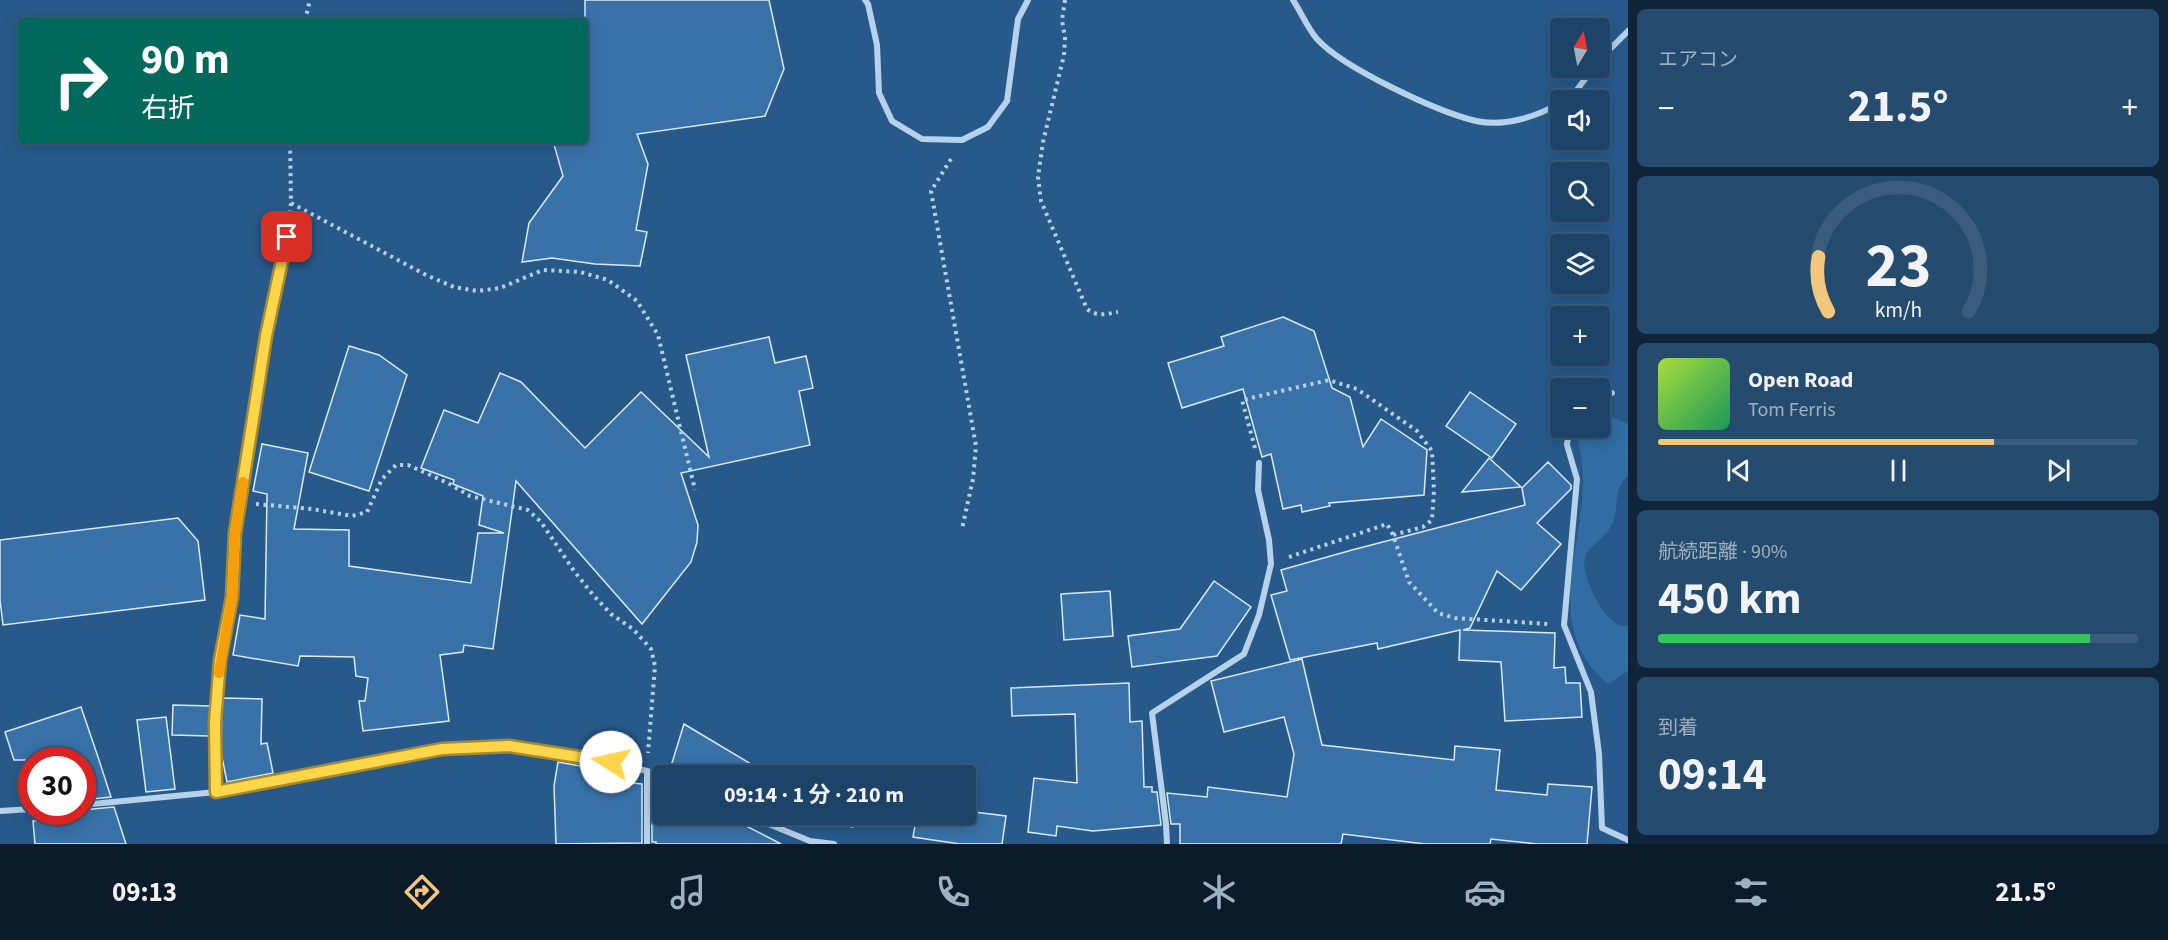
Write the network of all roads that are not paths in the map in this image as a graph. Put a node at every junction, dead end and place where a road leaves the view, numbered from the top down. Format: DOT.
graph roads {
  1 [pos="865,0"];
  2 [pos="1028,0"];
  3 [pos="1293,0"];
  4 [pos="1628,31"];
  5 [pos="1610,49"];
  6 [pos="1550,109"];
  7 [pos="287,237"];
  8 [pos="1568,438"];
  9 [pos="1259,463"];
  10 [pos="647,771"];
  11 [pos="652,773"];
  12 [pos="216,792"];
  13 [pos="96,804"];
  14 [pos="18,810"];
  15 [pos="0,811"];
  16 [pos="771,825"];
  17 [pos="1628,840"];
  18 [pos="647,844"];
  19 [pos="834,844"];
  20 [pos="1167,844"];
  1 -- 2 [label="street"];
  3 -- 6 [label="street"];
  4 -- 5 [label="street"];
  7 -- 12 [label="street"];
  8 -- 17 [label="street"];
  9 -- 20 [label="street"];
  10 -- 11 [label="street"];
  10 -- 12 [label="street"];
  10 -- 18 [label="street"];
  12 -- 13 [label="street"];
  14 -- 15 [label="street"];
  16 -- 19 [label="street"];
}
